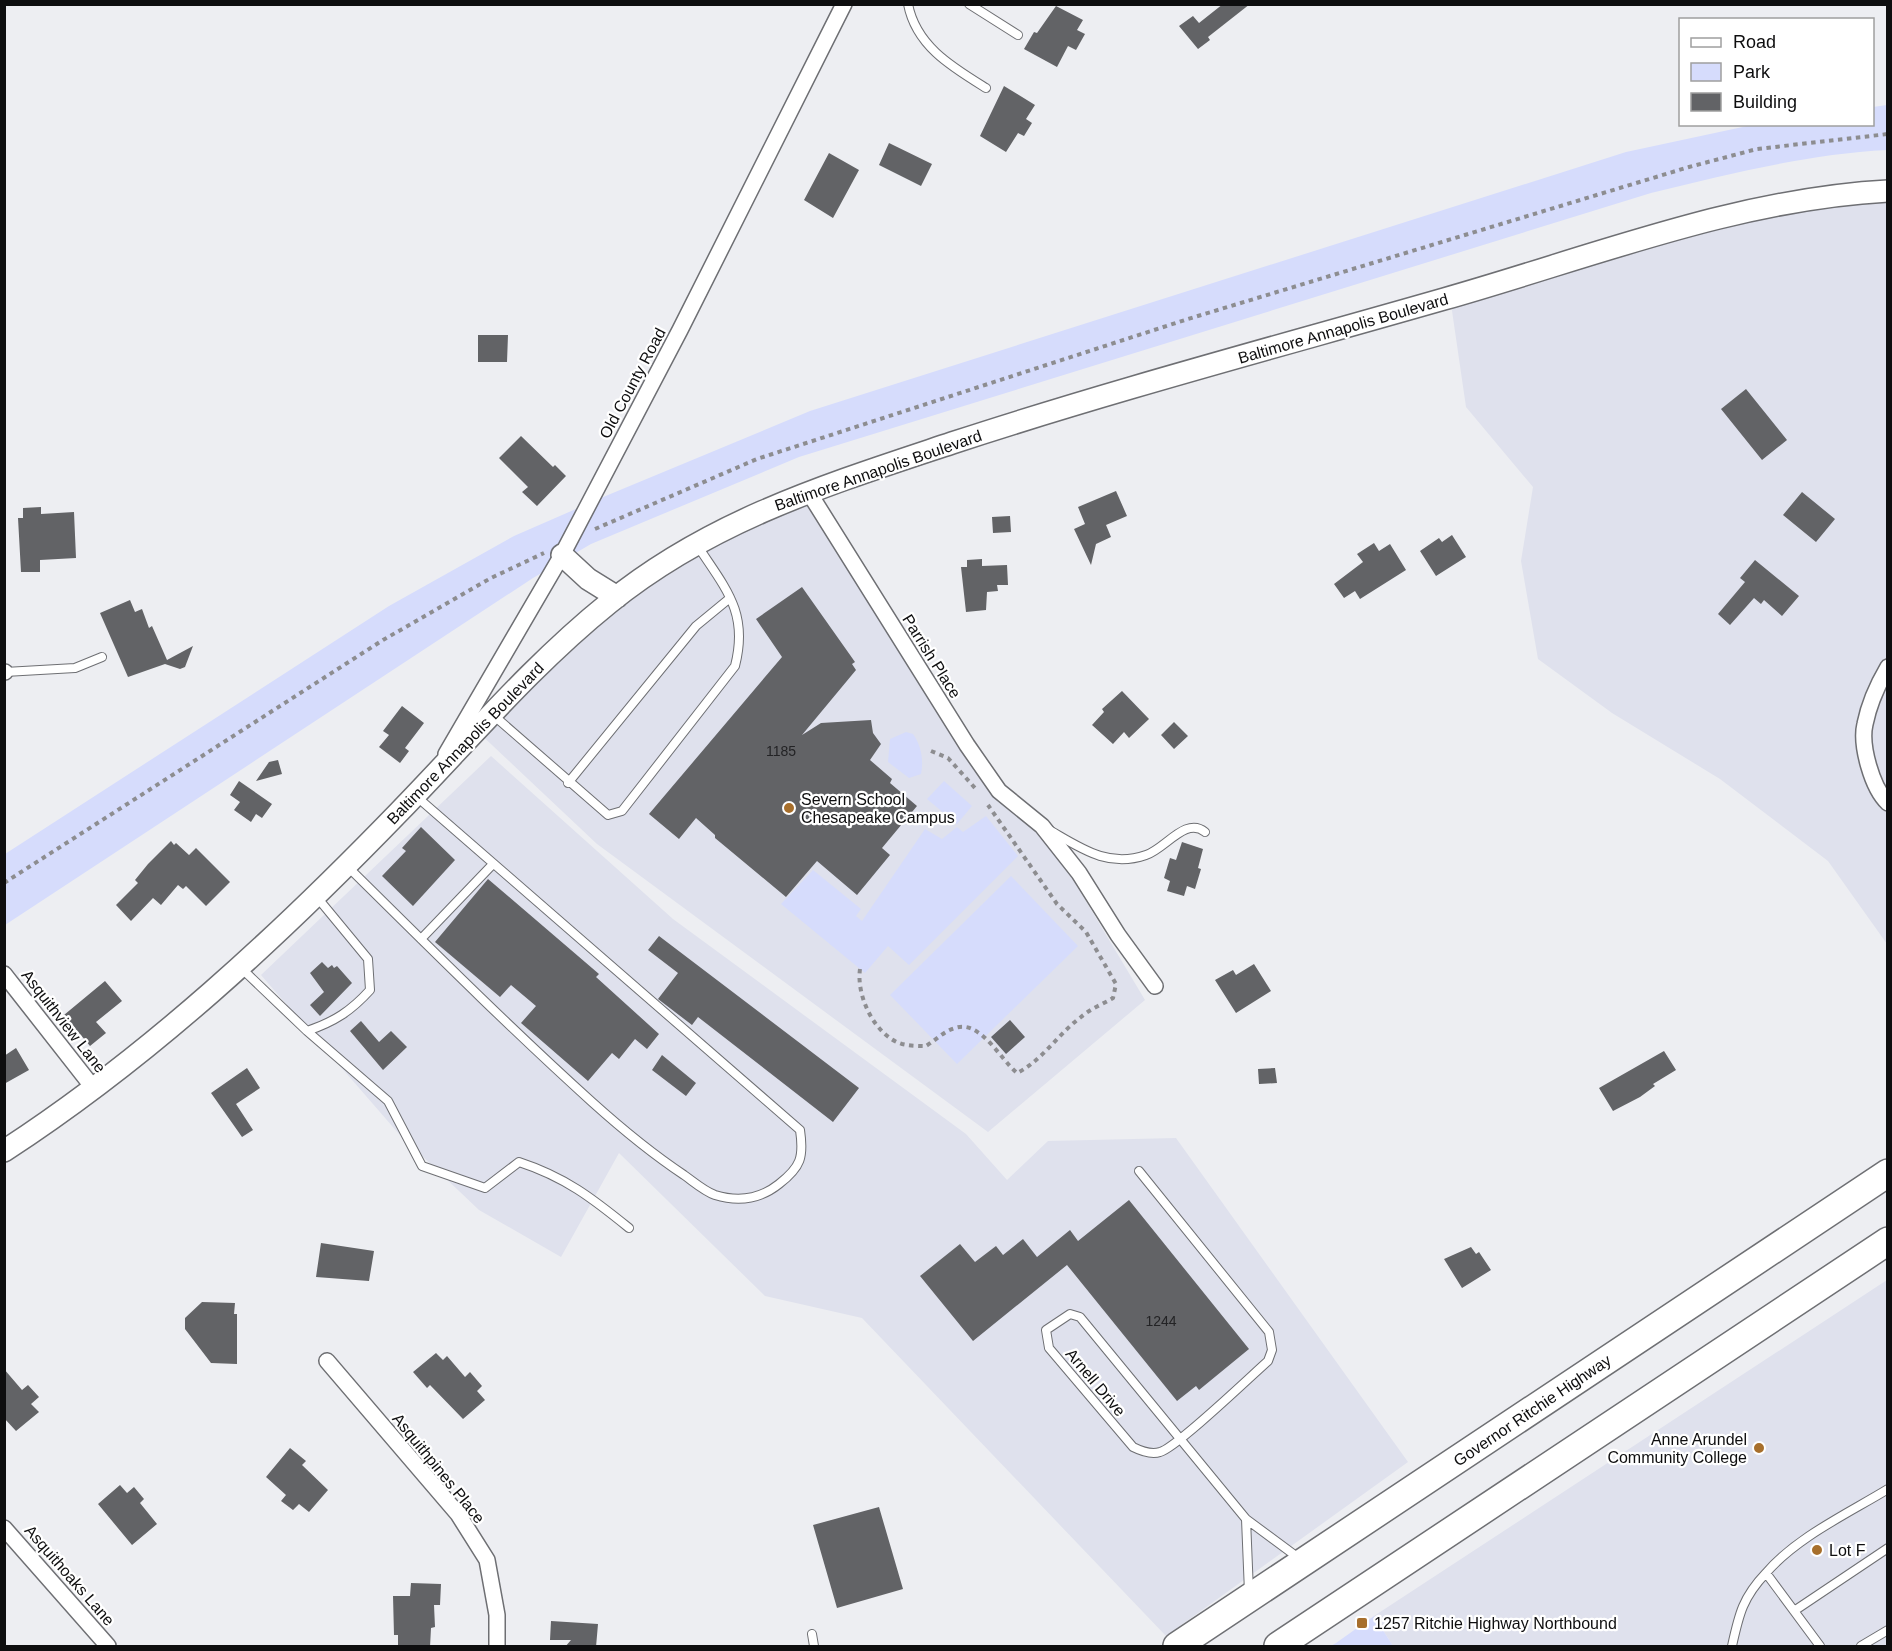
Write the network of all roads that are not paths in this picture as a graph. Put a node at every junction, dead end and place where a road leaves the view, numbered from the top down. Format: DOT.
graph roads {
  1 [pos="844,4"];
  2 [pos="908,4"];
  3 [pos="969,4"];
  4 [pos="1018,35"];
  5 [pos="986,88"];
  6 [pos="1887,191"];
  7 [pos="808,491"];
  8 [pos="696,544"];
  9 [pos="554,554"];
  10 [pos="617,597"];
  11 [pos="730,598"];
  12 [pos="102,657"];
  13 [pos="1887,667"];
  14 [pos="5,672"];
  15 [pos="491,714"];
  16 [pos="438,770"];
  17 [pos="568,783"];
  18 [pos="415,795"];
  19 [pos="1887,803"];
  20 [pos="1042,826"];
  21 [pos="1205,832"];
  22 [pos="493,864"];
  23 [pos="346,865"];
  24 [pos="315,895"];
  25 [pos="420,939"];
  26 [pos="239,966"];
  27 [pos="4,974"];
  28 [pos="1155,986"];
  29 [pos="306,1031"];
  30 [pos="95,1090"];
  31 [pos="4,1151"];
  32 [pos="1139,1171"];
  33 [pos="1887,1173"];
  34 [pos="629,1228"];
  35 [pos="1887,1241"];
  36 [pos="327,1361"];
  37 [pos="1181,1438"];
  38 [pos="1887,1489"];
  39 [pos="1246,1519"];
  40 [pos="4,1528"];
  41 [pos="1887,1548"];
  42 [pos="1304,1562"];
  43 [pos="1766,1573"];
  44 [pos="1249,1599"];
  45 [pos="1794,1611"];
  46 [pos="1887,1630"];
  47 [pos="812,1634"];
  48 [pos="108,1647"];
  49 [pos="497,1647"];
  50 [pos="814,1647"];
  51 [pos="1178,1647"];
  52 [pos="1278,1647"];
  53 [pos="1732,1647"];
  54 [pos="1820,1647"];
  55 [pos="1862,1647"];
  1 -- 9 [label="street, Old County Road"];
  2 -- 5 [label="lane"];
  3 -- 4 [label="lane"];
  6 -- 7 [label="street, Baltimore Annapolis Boulevard"];
  7 -- 8 [label="street, Baltimore Annapolis Boulevard"];
  7 -- 20 [label="street, Parrish Place"];
  8 -- 10 [label="street, Baltimore Annapolis Boulevard"];
  8 -- 11 [label="lane"];
  9 -- 10 [label="street"];
  9 -- 16 [label="street, Old County Road"];
  10 -- 15 [label="street, Baltimore Annapolis Boulevard"];
  11 -- 17 [label="lane"];
  11 -- 17 [label="lane"];
  12 -- 14 [label="lane"];
  13 -- 19 [label="street"];
  15 -- 16 [label="street, Baltimore Annapolis Boulevard"];
  15 -- 17 [label="lane"];
  16 -- 18 [label="street, Baltimore Annapolis Boulevard"];
  18 -- 22 [label="lane"];
  18 -- 23 [label="street, Baltimore Annapolis Boulevard"];
  20 -- 21 [label="lane"];
  20 -- 28 [label="street, Parrish Place"];
  22 -- 25 [label="lane"];
  22 -- 25 [label="lane"];
  23 -- 24 [label="street, Baltimore Annapolis Boulevard"];
  23 -- 25 [label="lane"];
  24 -- 26 [label="street, Baltimore Annapolis Boulevard"];
  24 -- 29 [label="lane"];
  26 -- 29 [label="lane"];
  26 -- 30 [label="street, Baltimore Annapolis Boulevard"];
  27 -- 30 [label="street, Asquithview Lane"];
  29 -- 34 [label="lane"];
  30 -- 31 [label="street, Baltimore Annapolis Boulevard"];
  32 -- 37 [label="lane"];
  33 -- 42 [label="highway, Governor Ritchie Highway"];
  35 -- 52 [label="highway"];
  36 -- 49 [label="street, Asquithpines Place"];
  37 -- 37 [label="lane, Arnell Drive"];
  37 -- 39 [label="lane, Arnell Drive"];
  38 -- 43 [label="lane"];
  39 -- 42 [label="lane, Arnell Drive"];
  39 -- 44 [label="lane"];
  40 -- 48 [label="street, Asquithoaks Lane"];
  41 -- 45 [label="lane"];
  42 -- 44 [label="highway, Governor Ritchie Highway"];
  43 -- 45 [label="lane"];
  43 -- 53 [label="lane"];
  44 -- 51 [label="highway, Governor Ritchie Highway"];
  45 -- 54 [label="lane"];
  46 -- 55 [label="lane"];
  47 -- 50 [label="lane"];
}
